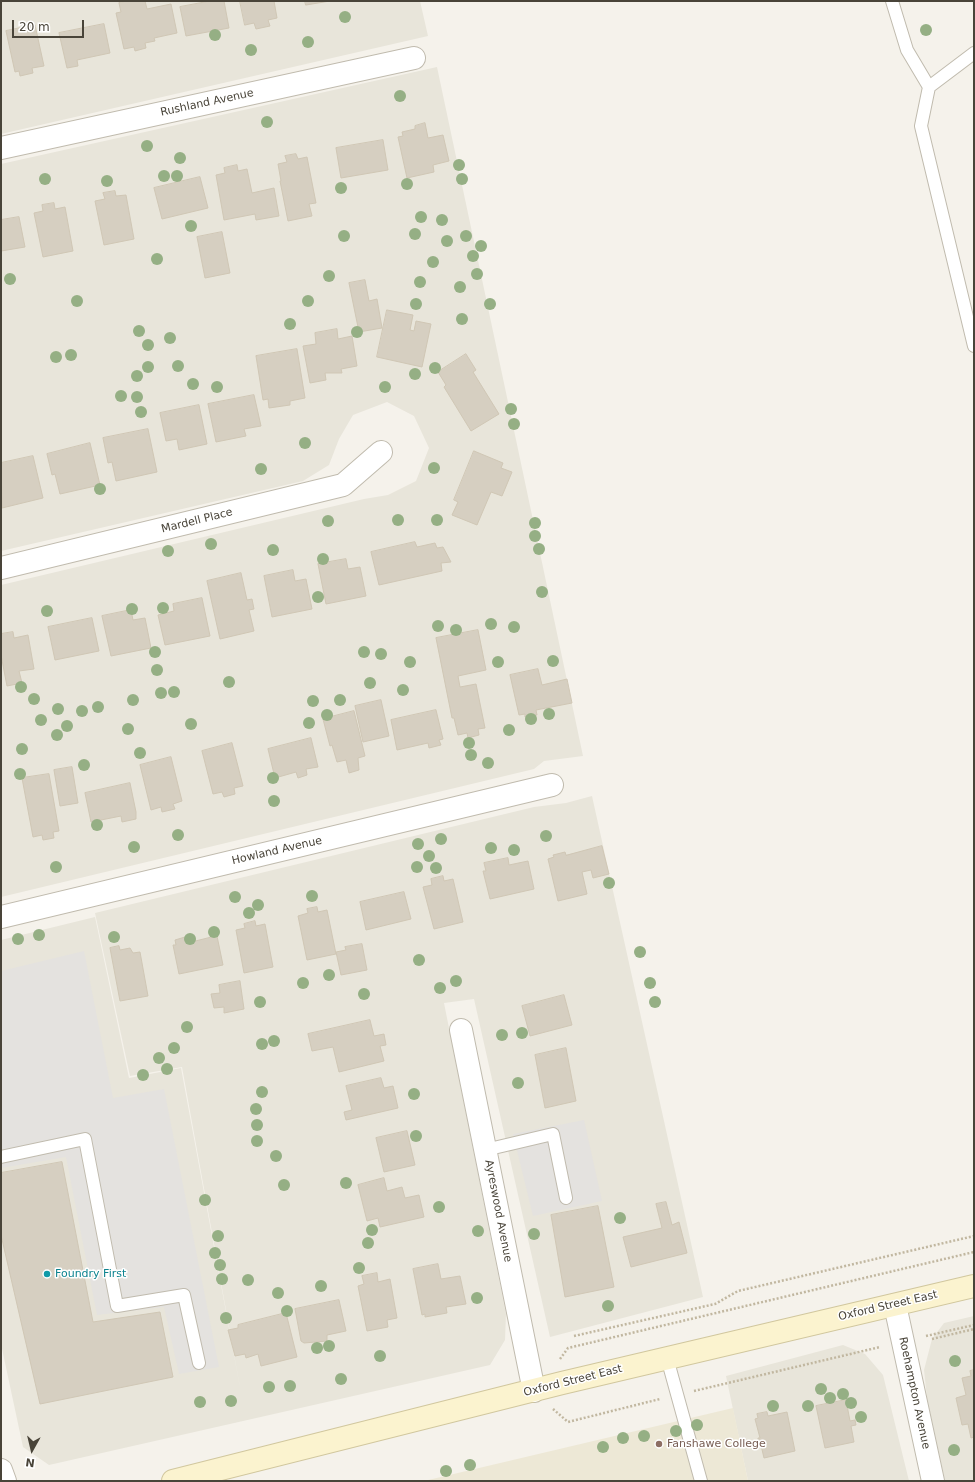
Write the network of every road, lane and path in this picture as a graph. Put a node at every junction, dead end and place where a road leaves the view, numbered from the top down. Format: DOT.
graph roads {
  1 [pos="892,1"];
  2 [pos="974,53"];
  3 [pos="414,58"];
  4 [pos="929,87"];
  5 [pos="1,148"];
  6 [pos="974,346"];
  7 [pos="381,452"];
  8 [pos="1,568"];
  9 [pos="552,784"];
  10 [pos="1,917"];
  11 [pos="461,1030"];
  12 [pos="485,1150"];
  13 [pos="1,1157"];
  14 [pos="566,1198"];
  15 [pos="974,1236"];
  16 [pos="974,1252"];
  17 [pos="974,1286"];
  18 [pos="895,1305"];
  19 [pos="974,1325"];
  20 [pos="974,1329"];
  21 [pos="574,1336"];
  22 [pos="932,1340"];
  23 [pos="903,1342"];
  24 [pos="668,1358"];
  25 [pos="558,1360"];
  26 [pos="199,1363"];
  27 [pos="534,1391"];
  28 [pos="678,1395"];
  29 [pos="1,1470"];
  30 [pos="5,1481"];
  31 [pos="173,1481"];
  32 [pos="701,1481"];
  33 [pos="933,1481"];
  1 -- 4 [label="lane"];
  2 -- 4 [label="lane"];
  3 -- 5 [label="street, Rushland Avenue"];
  4 -- 6 [label="lane"];
  7 -- 8 [label="street, Mardell Place"];
  9 -- 10 [label="street, Howland Avenue"];
  11 -- 12 [label="street, Ayreswood Avenue"];
  12 -- 14 [label="lane"];
  12 -- 27 [label="street, Ayreswood Avenue"];
  13 -- 26 [label="lane"];
  15 -- 21 [label="path"];
  16 -- 25 [label="path"];
  17 -- 18 [label="main road, Oxford Street East"];
  18 -- 23 [label="street, Roehampton Avenue"];
  18 -- 24 [label="main road, Oxford Street East"];
  19 -- 23 [label="path"];
  20 -- 22 [label="path"];
  23 -- 28 [label="path"];
  23 -- 33 [label="street, Roehampton Avenue"];
  24 -- 27 [label="main road, Oxford Street East"];
  24 -- 28 [label="lane"];
  27 -- 28 [label="path"];
  27 -- 31 [label="main road, Oxford Street East"];
  28 -- 32 [label="lane"];
  29 -- 30 [label="street"];
}
